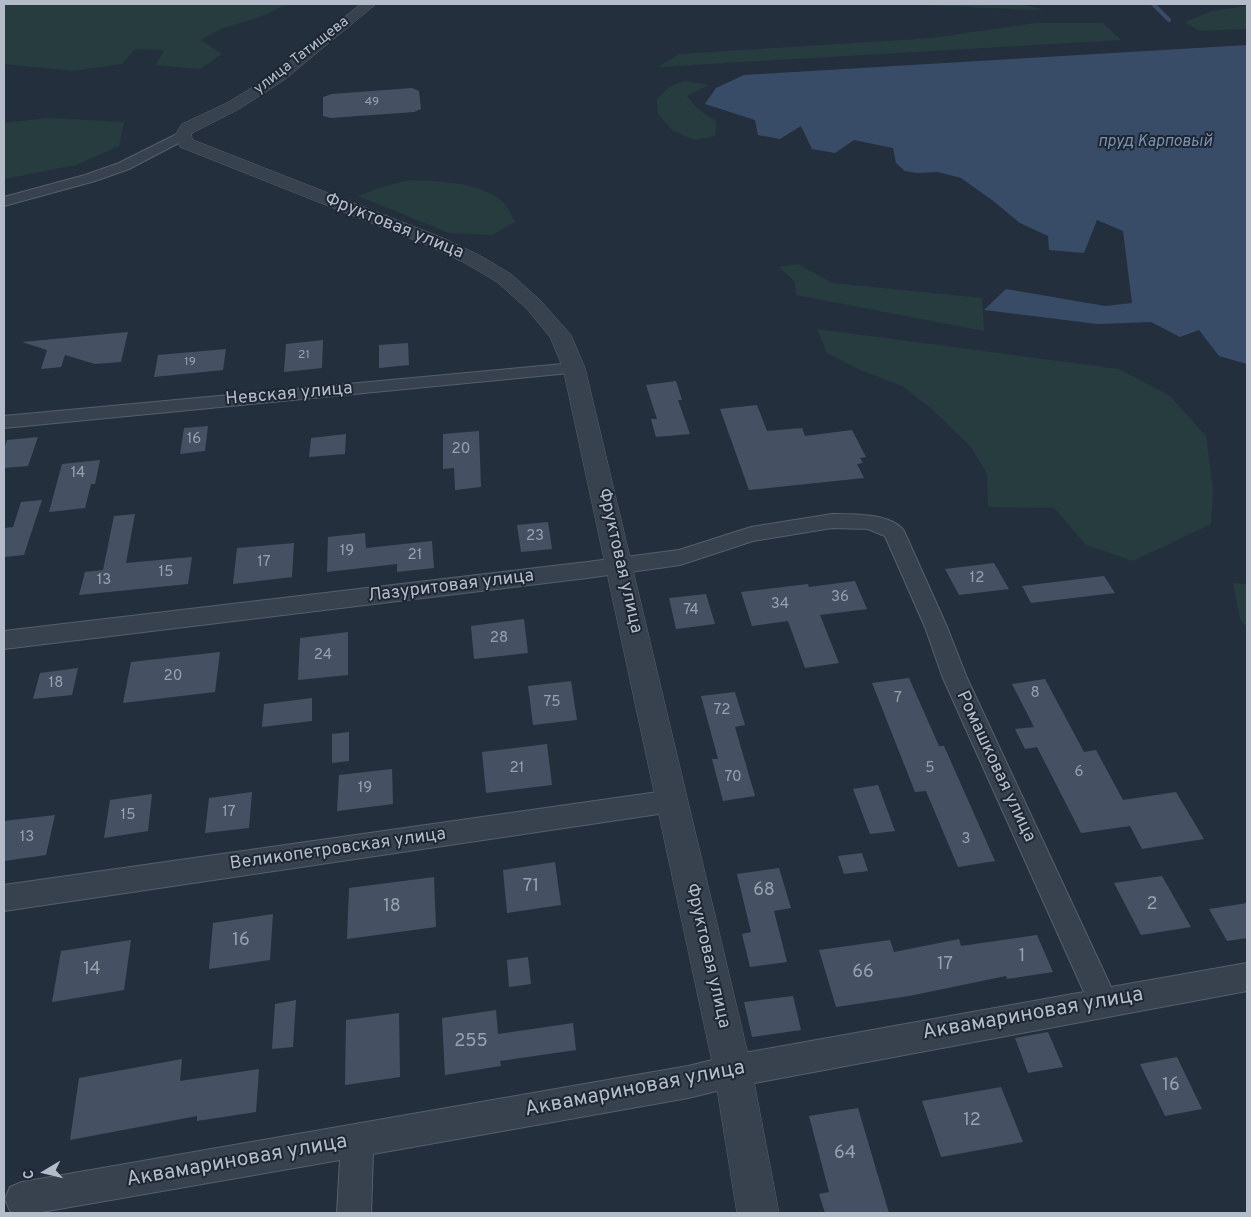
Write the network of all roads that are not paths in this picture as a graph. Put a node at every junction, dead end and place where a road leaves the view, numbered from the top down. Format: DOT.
graph roads {
  1 [pos="369,4"];
  2 [pos="183,135"];
  3 [pos="4,202"];
  4 [pos="574,368"];
  5 [pos="4,422"];
  6 [pos="893,531"];
  7 [pos="620,565"];
  8 [pos="4,640"];
  9 [pos="672,801"];
  10 [pos="4,898"];
  11 [pos="1247,977"];
  12 [pos="1103,1002"];
  13 [pos="733,1071"];
  14 [pos="357,1142"];
  15 [pos="22,1199"];
  16 [pos="354,1213"];
  17 [pos="758,1213"];
  1 -- 2 [label="street, улица Татищева"];
  2 -- 3 [label="street"];
  2 -- 4 [label="street, Фруктовая улица"];
  4 -- 5 [label="street, Невская улица"];
  4 -- 7 [label="street, Фруктовая улица"];
  6 -- 7 [label="street, Лазуритовая улица"];
  6 -- 12 [label="street, Ромашковая улица"];
  7 -- 8 [label="street, Лазуритовая улица"];
  7 -- 9 [label="street, Фруктовая улица"];
  9 -- 10 [label="street, Великопетровская улица"];
  9 -- 13 [label="street, Фруктовая улица"];
  11 -- 12 [label="street, Аквамариновая улица"];
  12 -- 13 [label="street, Аквамариновая улица"];
  13 -- 14 [label="street, Аквамариновая улица"];
  13 -- 17 [label="street, Фруктовая улица"];
  14 -- 15 [label="street, Аквамариновая улица"];
  14 -- 16 [label="street"];
}
